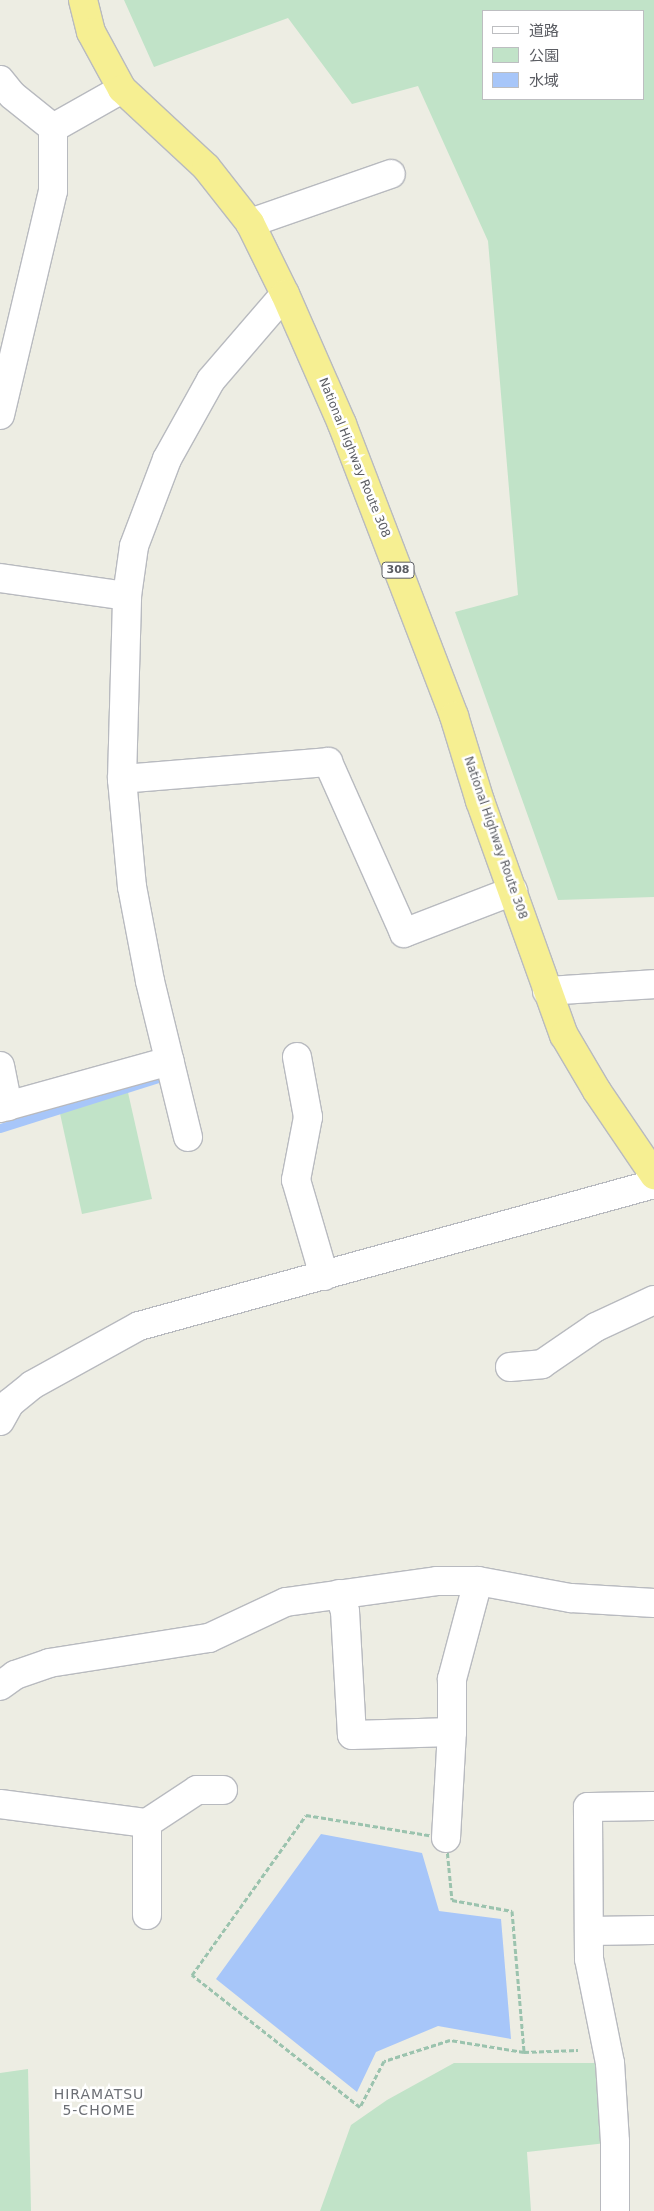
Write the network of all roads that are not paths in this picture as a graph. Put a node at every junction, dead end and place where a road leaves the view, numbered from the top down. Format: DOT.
graph roads {
  1 [pos="83,0"];
  2 [pos="0,80"];
  3 [pos="122,89"];
  4 [pos="53,128"];
  5 [pos="391,174"];
  6 [pos="250,223"];
  7 [pos="285,294"];
  8 [pos="0,415"];
  9 [pos="0,578"];
  10 [pos="127,596"];
  11 [pos="122,779"];
  12 [pos="513,891"];
  13 [pos="654,984"];
  14 [pos="547,991"];
  15 [pos="297,1057"];
  16 [pos="170,1061"];
  17 [pos="0,1066"];
  18 [pos="4,1107"];
  19 [pos="188,1137"];
  20 [pos="654,1175"];
  21 [pos="654,1184"];
  22 [pos="324,1276"];
  23 [pos="654,1300"];
  24 [pos="510,1367"];
  25 [pos="0,1421"];
  26 [pos="478,1581"];
  27 [pos="339,1594"];
  28 [pos="654,1603"];
  29 [pos="0,1686"];
  30 [pos="452,1732"];
  31 [pos="223,1790"];
  32 [pos="0,1804"];
  33 [pos="654,1806"];
  34 [pos="148,1823"];
  35 [pos="446,1838"];
  36 [pos="147,1915"];
  37 [pos="654,1930"];
  38 [pos="589,1931"];
  39 [pos="615,2211"];
  1 -- 3 [label="highway, National Highway Route 308 / 308"];
  2 -- 4 [label="street"];
  3 -- 4 [label="street"];
  3 -- 6 [label="highway, National Highway Route 308 / 308"];
  4 -- 8 [label="street"];
  5 -- 6 [label="street"];
  6 -- 7 [label="highway, National Highway Route 308 / 308"];
  7 -- 10 [label="street"];
  7 -- 12 [label="highway, National Highway Route 308 / 308"];
  9 -- 10 [label="street"];
  10 -- 11 [label="street"];
  11 -- 12 [label="street"];
  11 -- 16 [label="street"];
  12 -- 14 [label="highway, National Highway Route 308 / 308"];
  13 -- 14 [label="street"];
  14 -- 20 [label="highway, National Highway Route 308 / 308"];
  15 -- 22 [label="street"];
  16 -- 18 [label="street"];
  16 -- 19 [label="street"];
  17 -- 18 [label="street"];
  21 -- 22 [label="street"];
  22 -- 25 [label="street"];
  23 -- 24 [label="street"];
  26 -- 27 [label="street"];
  26 -- 28 [label="street"];
  26 -- 30 [label="street"];
  27 -- 29 [label="street"];
  27 -- 30 [label="street"];
  30 -- 35 [label="street"];
  31 -- 34 [label="street"];
  32 -- 34 [label="street"];
  33 -- 38 [label="street"];
  34 -- 36 [label="street"];
  37 -- 38 [label="street"];
  38 -- 39 [label="street"];
}
